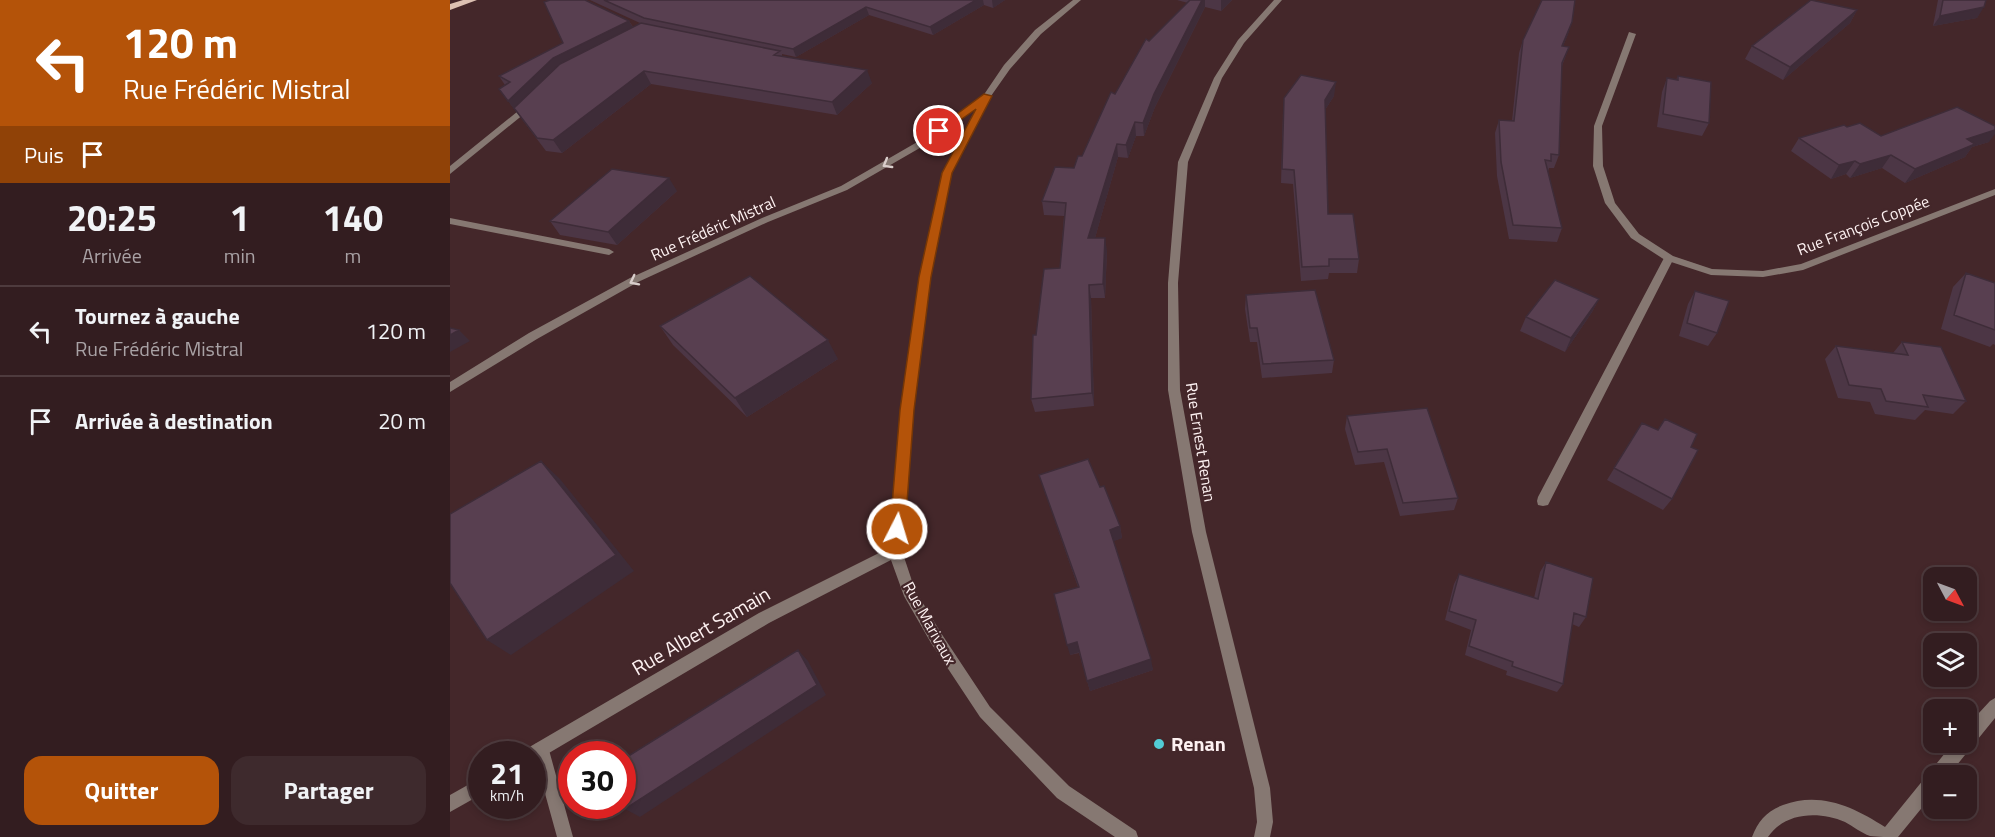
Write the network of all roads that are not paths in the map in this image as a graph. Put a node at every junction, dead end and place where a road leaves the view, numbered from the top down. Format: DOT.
graph roads {
  1 [pos="470,0"];
  2 [pos="1077,0"];
  3 [pos="1278,0"];
  4 [pos="450,7"];
  5 [pos="1632,34"];
  6 [pos="987,96"];
  7 [pos="540,97"];
  8 [pos="450,171"];
  9 [pos="1995,192"];
  10 [pos="450,221"];
  11 [pos="609,252"];
  12 [pos="1669,258"];
  13 [pos="450,388"];
  14 [pos="1543,501"];
  15 [pos="895,551"];
  16 [pos="1995,706"];
  17 [pos="1977,728"];
  18 [pos="546,747"];
  19 [pos="1956,753"];
  20 [pos="1946,765"];
  21 [pos="546,779"];
  22 [pos="468,793"];
  23 [pos="1923,793"];
  24 [pos="450,804"];
  25 [pos="565,837"];
  26 [pos="1130,837"];
  27 [pos="1262,837"];
  28 [pos="1760,837"];
  29 [pos="1886,837"];
  1 -- 4 [label="main road"];
  2 -- 6 [label="street"];
  3 -- 27 [label="street, Rue Ernest Renan"];
  5 -- 12 [label="street, Rue François Coppée"];
  6 -- 13 [label="street, Rue Frédéric Mistral, one-way"];
  6 -- 15 [label="street, Rue Marivaux"];
  7 -- 8 [label="street"];
  9 -- 12 [label="street, Rue François Coppée"];
  10 -- 11 [label="street"];
  12 -- 14 [label="street"];
  15 -- 18 [label="street, Rue Albert Samain"];
  15 -- 26 [label="street, Rue Marivaux"];
  16 -- 17 [label="street"];
  19 -- 20 [label="street"];
  21 -- 25 [label="street"];
  22 -- 24 [label="street"];
  23 -- 29 [label="street"];
  28 -- 29 [label="street"];
}
